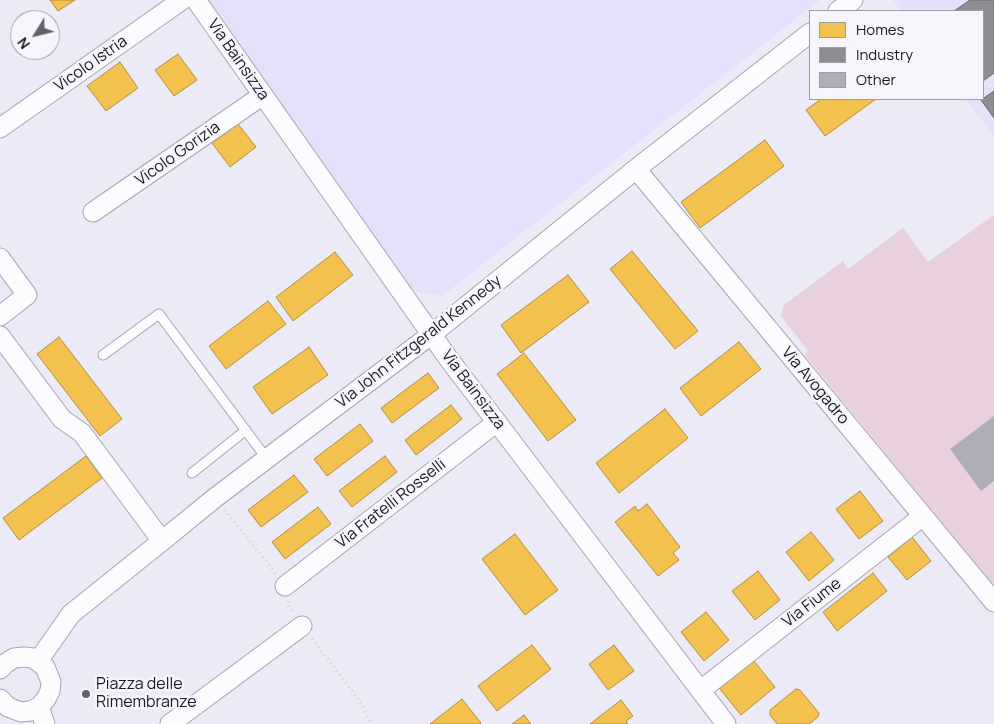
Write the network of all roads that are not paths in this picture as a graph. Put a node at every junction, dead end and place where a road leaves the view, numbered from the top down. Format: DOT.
graph roads {
  1 [pos="182,0"];
  2 [pos="196,0"];
  3 [pos="853,0"];
  4 [pos="839,10"];
  5 [pos="809,34"];
  6 [pos="262,95"];
  7 [pos="0,128"];
  8 [pos="636,169"];
  9 [pos="93,212"];
  10 [pos="0,258"];
  11 [pos="0,316"];
  12 [pos="432,334"];
  13 [pos="0,336"];
  14 [pos="104,355"];
  15 [pos="497,422"];
  16 [pos="246,430"];
  17 [pos="267,459"];
  18 [pos="192,473"];
  19 [pos="923,516"];
  20 [pos="162,540"];
  21 [pos="285,586"];
  22 [pos="994,602"];
  23 [pos="302,626"];
  24 [pos="38,661"];
  25 [pos="0,669"];
  26 [pos="701,690"];
  27 [pos="0,700"];
  28 [pos="42,716"];
  29 [pos="170,724"];
  30 [pos="726,724"];
  1 -- 7 [label="street, Vicolo Istria"];
  2 -- 6 [label="street, Via Bainsizza"];
  3 -- 4 [label="street"];
  5 -- 8 [label="street, Via John Fitzgerald Kennedy"];
  6 -- 9 [label="street, Vicolo Gorizia"];
  6 -- 12 [label="street, Via Bainsizza"];
  8 -- 12 [label="street, Via John Fitzgerald Kennedy"];
  8 -- 19 [label="street, Via Avogadro"];
  10 -- 11 [label="street"];
  12 -- 15 [label="street, Via Bainsizza"];
  12 -- 17 [label="street, Via John Fitzgerald Kennedy"];
  13 -- 20 [label="street"];
  14 -- 16 [label="lane"];
  15 -- 21 [label="street, Via Fratelli Rosselli"];
  15 -- 26 [label="street, Via Bainsizza"];
  16 -- 17 [label="lane"];
  16 -- 18 [label="lane"];
  17 -- 20 [label="street, Via John Fitzgerald Kennedy"];
  19 -- 22 [label="street, Via Avogadro"];
  19 -- 26 [label="street, Via Fiume"];
  20 -- 24 [label="street, Via John Fitzgerald Kennedy"];
  23 -- 29 [label="street"];
  24 -- 25 [label="street"];
  24 -- 28 [label="street"];
  26 -- 30 [label="street, Via Bainsizza"];
  27 -- 28 [label="street"];
}
